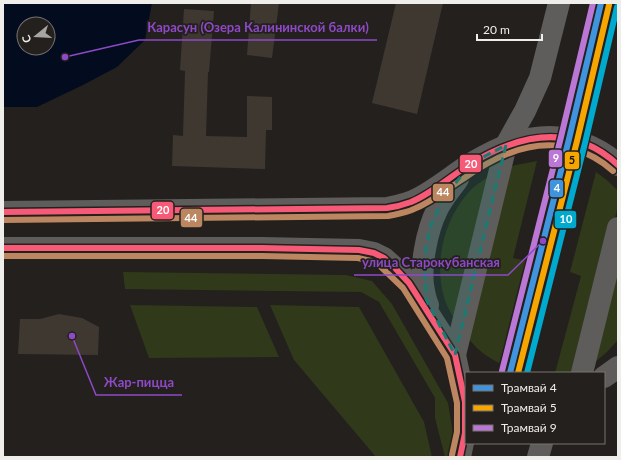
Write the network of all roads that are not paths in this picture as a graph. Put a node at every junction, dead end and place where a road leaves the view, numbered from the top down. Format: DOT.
graph roads {
  1 [pos="559,3"];
  2 [pos="506,145"];
  3 [pos="472,163"];
  4 [pos="618,165"];
  5 [pos="3,212"];
  6 [pos="618,228"];
  7 [pos="3,248"];
  8 [pos="455,354"];
  9 [pos="618,367"];
  10 [pos="474,372"];
  11 [pos="582,372"];
  12 [pos="605,376"];
  13 [pos="542,444"];
  14 [pos="460,457"];
  15 [pos="538,457"];
  1 -- 2 [label="main road"];
  2 -- 3 [label="main road"];
  2 -- 4 [label="main road"];
  2 -- 8 [label="main road"];
  3 -- 5 [label="main road"];
  3 -- 8 [label="main road"];
  6 -- 11 [label="main road"];
  7 -- 8 [label="main road"];
  8 -- 10 [label="main road"];
  8 -- 14 [label="main road"];
  9 -- 12 [label="main road"];
  13 -- 15 [label="main road"];
}
